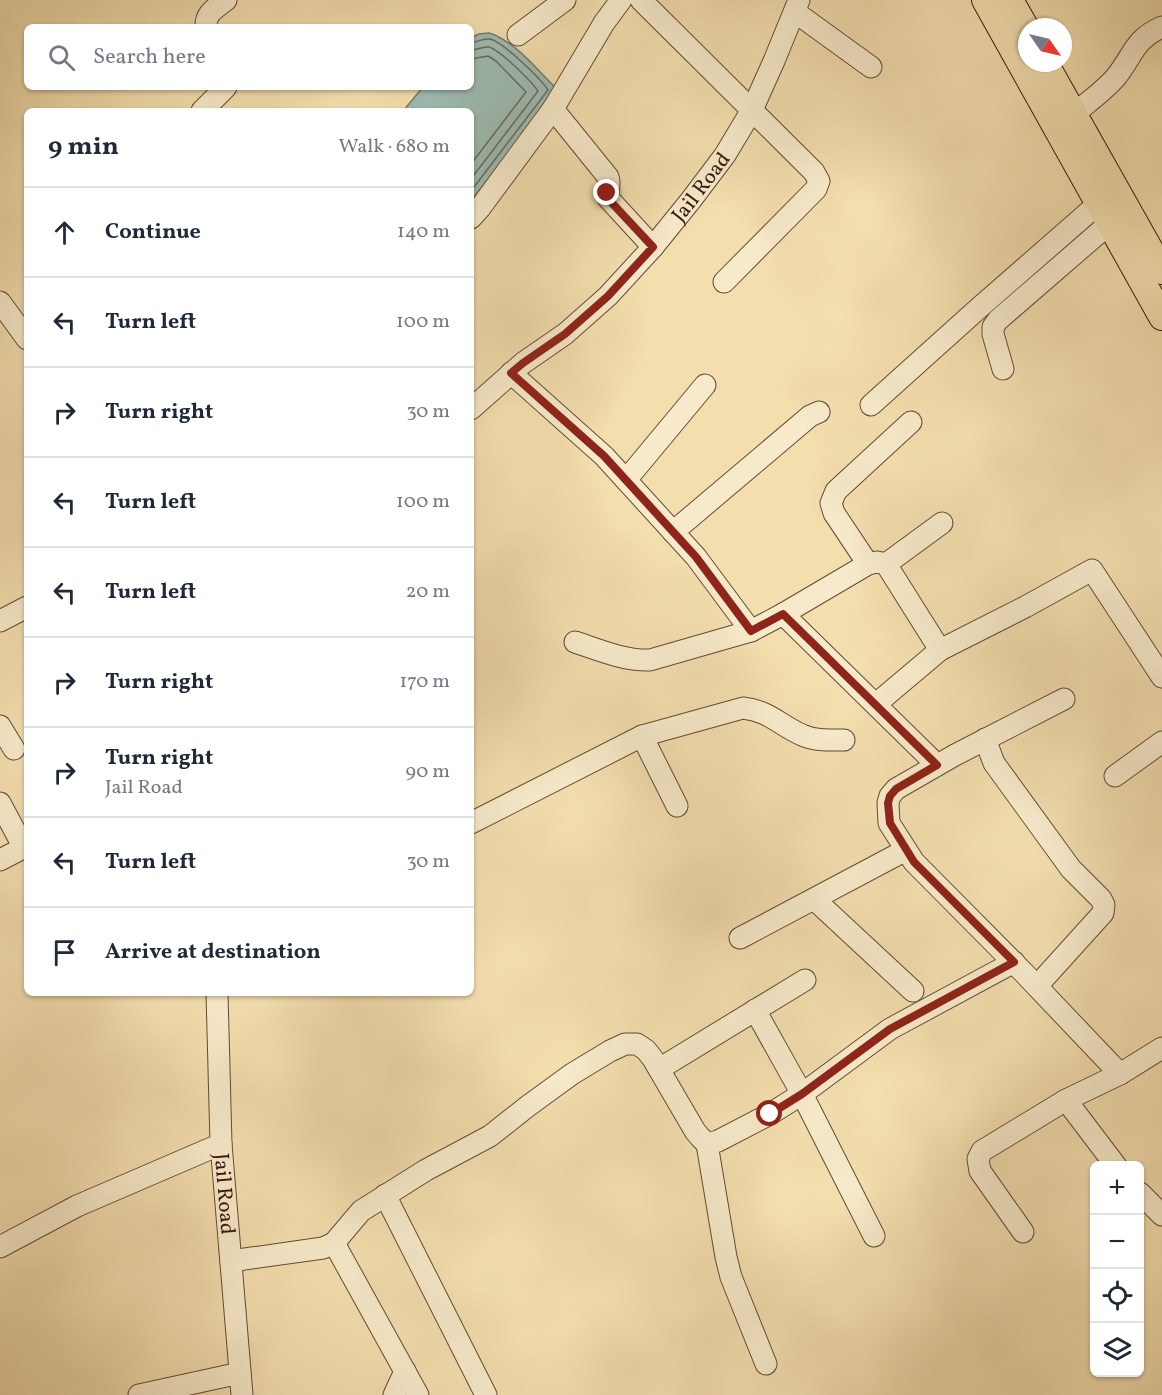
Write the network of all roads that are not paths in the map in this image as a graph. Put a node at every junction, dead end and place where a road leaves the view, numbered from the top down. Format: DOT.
graph roads {
  1 [pos="226,0"];
  2 [pos="565,0"];
  3 [pos="621,0"];
  4 [pos="641,0"];
  5 [pos="985,0"];
  6 [pos="1010,0"];
  7 [pos="797,6"];
  8 [pos="1020,18"];
  9 [pos="206,24"];
  10 [pos="1162,27"];
  11 [pos="519,35"];
  12 [pos="871,67"];
  13 [pos="1051,72"];
  14 [pos="223,90"];
  15 [pos="205,108"];
  16 [pos="553,109"];
  17 [pos="752,111"];
  18 [pos="1074,114"];
  19 [pos="1104,214"];
  20 [pos="474,215"];
  21 [pos="653,247"];
  22 [pos="1162,271"];
  23 [pos="724,282"];
  24 [pos="0,302"];
  25 [pos="1162,317"];
  26 [pos="24,335"];
  27 [pos="1003,369"];
  28 [pos="511,373"];
  29 [pos="705,385"];
  30 [pos="479,389"];
  31 [pos="872,405"];
  32 [pos="819,412"];
  33 [pos="911,422"];
  34 [pos="626,480"];
  35 [pos="942,523"];
  36 [pos="673,532"];
  37 [pos="877,564"];
  38 [pos="24,609"];
  39 [pos="783,614"];
  40 [pos="0,621"];
  41 [pos="751,631"];
  42 [pos="575,642"];
  43 [pos="940,650"];
  44 [pos="1162,677"];
  45 [pos="1064,699"];
  46 [pos="876,704"];
  47 [pos="0,726"];
  48 [pos="642,736"];
  49 [pos="985,739"];
  50 [pos="844,740"];
  51 [pos="1162,742"];
  52 [pos="14,749"];
  53 [pos="937,765"];
  54 [pos="1115,776"];
  55 [pos="0,803"];
  56 [pos="677,806"];
  57 [pos="474,821"];
  58 [pos="24,845"];
  59 [pos="24,848"];
  60 [pos="906,850"];
  61 [pos="0,860"];
  62 [pos="814,899"];
  63 [pos="740,938"];
  64 [pos="1014,962"];
  65 [pos="805,980"];
  66 [pos="1037,986"];
  67 [pos="913,991"];
  68 [pos="217,996"];
  69 [pos="755,1010"];
  70 [pos="1162,1048"];
  71 [pos="659,1069"];
  72 [pos="1120,1074"];
  73 [pos="802,1094"];
  74 [pos="1066,1100"];
  75 [pos="707,1143"];
  76 [pos="221,1144"];
  77 [pos="1112,1161"];
  78 [pos="385,1195"];
  79 [pos="1144,1197"];
  80 [pos="1162,1215"];
  81 [pos="1023,1232"];
  82 [pos="874,1236"];
  83 [pos="334,1243"];
  84 [pos="0,1247"];
  85 [pos="231,1261"];
  86 [pos="766,1364"];
  87 [pos="405,1371"];
  88 [pos="240,1373"];
  89 [pos="147,1394"];
  90 [pos="242,1395"];
  91 [pos="394,1395"];
  92 [pos="418,1395"];
  93 [pos="486,1395"];
  1 -- 9 [label="street"];
  2 -- 11 [label="street"];
  3 -- 16 [label="street"];
  4 -- 17 [label="street"];
  5 -- 19 [label="main road"];
  6 -- 8 [label="main road"];
  7 -- 12 [label="street"];
  7 -- 17 [label="street, Jail Road"];
  10 -- 18 [label="street"];
  13 -- 18 [label="main road"];
  14 -- 15 [label="street"];
  16 -- 20 [label="street"];
  16 -- 21 [label="street"];
  17 -- 21 [label="street, Jail Road"];
  17 -- 23 [label="street"];
  18 -- 22 [label="main road"];
  19 -- 25 [label="main road"];
  19 -- 27 [label="street"];
  19 -- 31 [label="street"];
  21 -- 28 [label="street, Jail Road"];
  24 -- 26 [label="street"];
  28 -- 30 [label="street, Jail Road"];
  28 -- 34 [label="street"];
  29 -- 34 [label="street"];
  32 -- 36 [label="street"];
  33 -- 37 [label="street"];
  34 -- 36 [label="street"];
  35 -- 37 [label="street"];
  36 -- 41 [label="street"];
  37 -- 39 [label="street"];
  37 -- 43 [label="street"];
  38 -- 40 [label="street"];
  39 -- 41 [label="street"];
  39 -- 46 [label="street"];
  41 -- 42 [label="street"];
  43 -- 44 [label="street"];
  43 -- 46 [label="street"];
  45 -- 49 [label="street"];
  46 -- 53 [label="street"];
  47 -- 52 [label="street"];
  48 -- 50 [label="street"];
  48 -- 56 [label="street"];
  48 -- 57 [label="street"];
  49 -- 53 [label="street"];
  49 -- 66 [label="street"];
  51 -- 54 [label="street"];
  53 -- 60 [label="street"];
  55 -- 58 [label="street"];
  59 -- 61 [label="street"];
  60 -- 62 [label="street"];
  60 -- 64 [label="street"];
  62 -- 63 [label="street"];
  62 -- 67 [label="street"];
  64 -- 66 [label="street"];
  64 -- 73 [label="street"];
  65 -- 69 [label="street"];
  66 -- 72 [label="street"];
  68 -- 76 [label="street, Jail Road"];
  69 -- 71 [label="street"];
  69 -- 73 [label="street"];
  70 -- 72 [label="street"];
  71 -- 75 [label="street"];
  71 -- 78 [label="street"];
  72 -- 74 [label="street"];
  73 -- 75 [label="street"];
  73 -- 82 [label="street"];
  74 -- 77 [label="street"];
  74 -- 81 [label="street"];
  75 -- 86 [label="street"];
  76 -- 84 [label="street"];
  76 -- 85 [label="street, Jail Road"];
  78 -- 83 [label="street"];
  78 -- 93 [label="street"];
  79 -- 80 [label="street"];
  83 -- 85 [label="street"];
  83 -- 87 [label="street"];
  85 -- 88 [label="street, Jail Road"];
  87 -- 91 [label="street"];
  87 -- 92 [label="street"];
  88 -- 89 [label="street"];
  88 -- 90 [label="street, Jail Road"];
}
